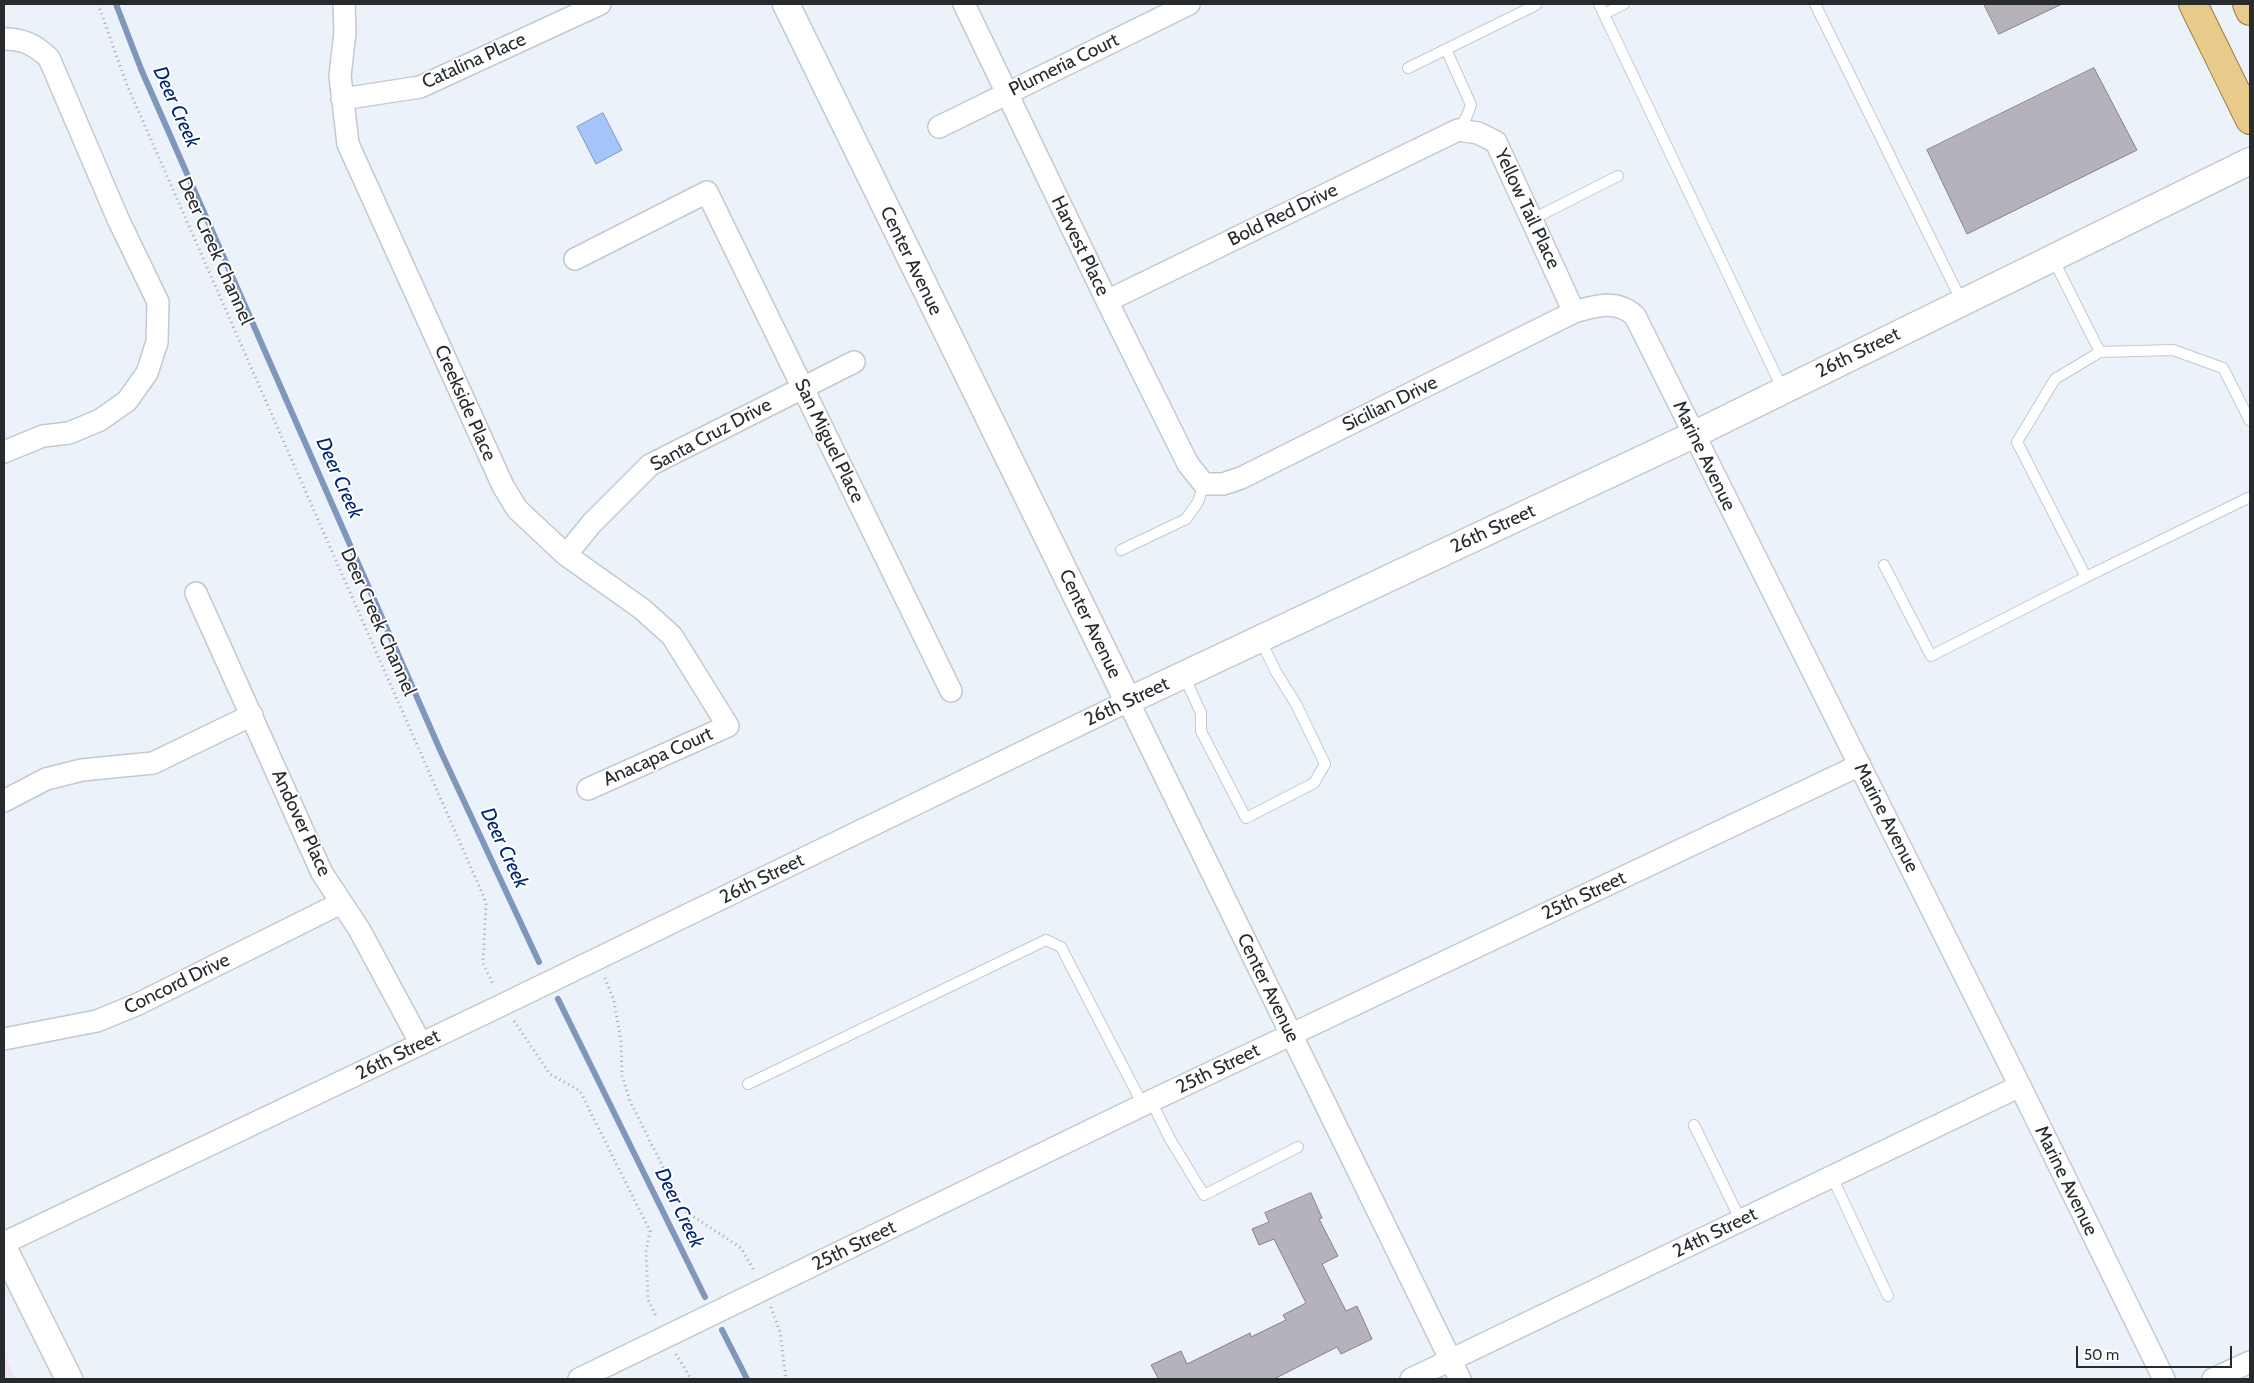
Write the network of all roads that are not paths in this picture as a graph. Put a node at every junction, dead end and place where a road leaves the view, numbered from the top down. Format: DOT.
graph roads {
  1 [pos="344,4"];
  2 [pos="600,4"];
  3 [pos="786,4"];
  4 [pos="964,4"];
  5 [pos="1189,4"];
  6 [pos="1599,4"];
  7 [pos="1624,4"];
  8 [pos="1815,4"];
  9 [pos="2193,4"];
  10 [pos="2246,4"];
  11 [pos="1536,5"];
  12 [pos="2250,11"];
  13 [pos="1604,14"];
  14 [pos="4,39"];
  15 [pos="1446,50"];
  16 [pos="1408,68"];
  17 [pos="1006,94"];
  18 [pos="342,99"];
  19 [pos="2250,120"];
  20 [pos="939,127"];
  21 [pos="1458,130"];
  22 [pos="2250,161"];
  23 [pos="1618,176"];
  24 [pos="1533,219"];
  25 [pos="2052,258"];
  26 [pos="575,259"];
  27 [pos="1107,301"];
  28 [pos="1962,302"];
  29 [pos="1574,312"];
  30 [pos="2100,352"];
  31 [pos="854,362"];
  32 [pos="803,387"];
  33 [pos="1783,390"];
  34 [pos="2250,421"];
  35 [pos="1693,435"];
  36 [pos="4,452"];
  37 [pos="1204,484"];
  38 [pos="2250,497"];
  39 [pos="1121,550"];
  40 [pos="566,555"];
  41 [pos="1884,565"];
  42 [pos="2086,577"];
  43 [pos="196,593"];
  44 [pos="1260,639"];
  45 [pos="1184,675"];
  46 [pos="951,691"];
  47 [pos="1128,701"];
  48 [pos="252,715"];
  49 [pos="728,726"];
  50 [pos="1860,765"];
  51 [pos="588,789"];
  52 [pos="4,801"];
  53 [pos="341,904"];
  54 [pos="1291,1034"];
  55 [pos="4,1039"];
  56 [pos="420,1044"];
  57 [pos="748,1084"];
  58 [pos="2020,1086"];
  59 [pos="1147,1103"];
  60 [pos="1694,1125"];
  61 [pos="1298,1147"];
  62 [pos="1832,1177"];
  63 [pos="1741,1221"];
  64 [pos="4,1244"];
  65 [pos="4,1249"];
  66 [pos="1888,1296"];
  67 [pos="1451,1360"];
  68 [pos="2250,1362"];
  69 [pos="69,1379"];
  70 [pos="579,1379"];
  71 [pos="1411,1379"];
  72 [pos="1460,1379"];
  73 [pos="2164,1379"];
  74 [pos="2213,1379"];
  1 -- 18 [label="street, Creekside Place"];
  2 -- 18 [label="street, Catalina Place"];
  3 -- 47 [label="street, Center Avenue"];
  4 -- 17 [label="street, Harvest Place"];
  5 -- 17 [label="street, Plumeria Court"];
  6 -- 13 [label="lane"];
  7 -- 13 [label="lane"];
  8 -- 28 [label="lane"];
  9 -- 19 [label="main road"];
  10 -- 12 [label="main road"];
  11 -- 15 [label="lane"];
  13 -- 33 [label="lane"];
  14 -- 36 [label="street"];
  15 -- 16 [label="lane"];
  15 -- 21 [label="lane"];
  17 -- 20 [label="street, Plumeria Court"];
  17 -- 27 [label="street, Harvest Place"];
  18 -- 40 [label="street, Creekside Place"];
  21 -- 24 [label="street, Yellow Tail Place"];
  21 -- 27 [label="street, Bold Red Drive"];
  22 -- 25 [label="street, 26th Street"];
  23 -- 24 [label="lane"];
  24 -- 29 [label="street, Yellow Tail Place"];
  25 -- 28 [label="street, 26th Street"];
  25 -- 30 [label="lane"];
  26 -- 32 [label="street, San Miguel Place"];
  27 -- 37 [label="street, Harvest Place"];
  28 -- 33 [label="street, 26th Street"];
  29 -- 35 [label="street, Marine Avenue"];
  29 -- 37 [label="street, Sicilian Drive"];
  30 -- 34 [label="lane"];
  30 -- 42 [label="lane"];
  31 -- 32 [label="street, Santa Cruz Drive"];
  32 -- 40 [label="street, Santa Cruz Drive"];
  32 -- 46 [label="street, San Miguel Place"];
  33 -- 35 [label="street, 26th Street"];
  35 -- 44 [label="street, 26th Street"];
  35 -- 50 [label="street, Marine Avenue"];
  37 -- 39 [label="lane"];
  38 -- 42 [label="lane"];
  40 -- 49 [label="street, Creekside Place"];
  41 -- 42 [label="lane"];
  43 -- 48 [label="street, Andover Place"];
  44 -- 45 [label="street, 26th Street"];
  44 -- 45 [label="lane"];
  45 -- 47 [label="street, 26th Street"];
  47 -- 54 [label="street, Center Avenue"];
  47 -- 56 [label="street, 26th Street"];
  48 -- 52 [label="street"];
  48 -- 53 [label="street, Andover Place"];
  49 -- 51 [label="street, Anacapa Court"];
  50 -- 54 [label="street, 25th Street"];
  50 -- 58 [label="street, Marine Avenue"];
  53 -- 55 [label="street, Concord Drive"];
  53 -- 56 [label="street, Andover Place"];
  54 -- 59 [label="street, 25th Street"];
  54 -- 67 [label="street, Center Avenue"];
  56 -- 64 [label="street, 26th Street"];
  57 -- 59 [label="lane"];
  58 -- 62 [label="street, 24th Street"];
  58 -- 73 [label="street, Marine Avenue"];
  59 -- 61 [label="lane"];
  59 -- 70 [label="street, 25th Street"];
  60 -- 63 [label="lane"];
  62 -- 63 [label="street, 24th Street"];
  62 -- 66 [label="lane"];
  63 -- 67 [label="street, 24th Street"];
  65 -- 69 [label="street"];
  67 -- 71 [label="street, 24th Street"];
  67 -- 72 [label="street, Center Avenue"];
  68 -- 74 [label="street"];
}
